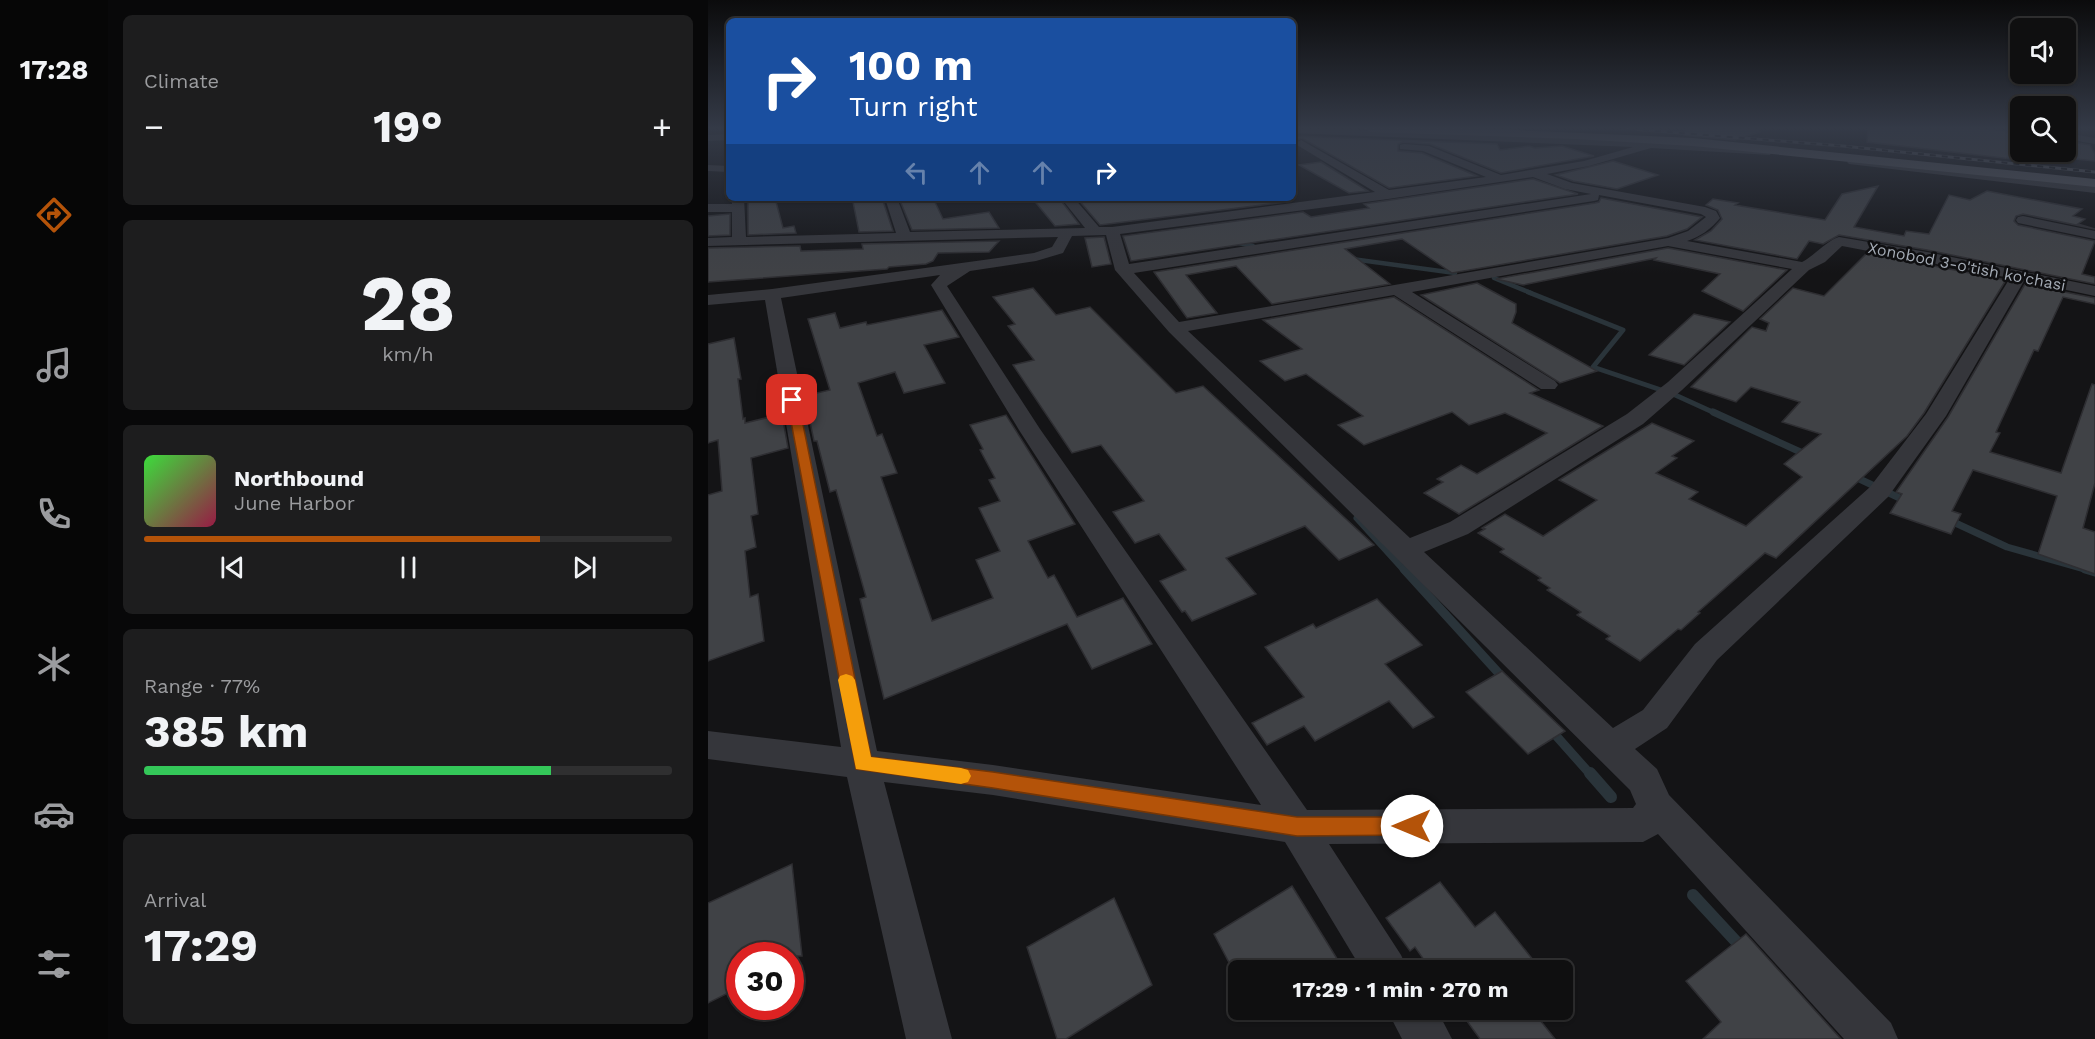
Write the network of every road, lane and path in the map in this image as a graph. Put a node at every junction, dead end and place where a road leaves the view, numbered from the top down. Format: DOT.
graph roads {
  1 [pos="1356,176"];
  2 [pos="1494,176"];
  3 [pos="1514,176"];
  4 [pos="1541,176"];
  5 [pos="1981,176"];
  6 [pos="2041,176"];
  7 [pos="1500,179"];
  8 [pos="2095,183"];
  9 [pos="2095,189"];
  10 [pos="1612,194"];
  11 [pos="1388,195"];
  12 [pos="892,201"];
  13 [pos="1070,201"];
  14 [pos="1247,201"];
  15 [pos="738,203"];
  16 [pos="708,208"];
  17 [pos="1263,212"];
  18 [pos="2023,220"];
  19 [pos="1104,231"];
  20 [pos="1067,232"];
  21 [pos="2095,235"];
  22 [pos="904,236"];
  23 [pos="739,241"];
  24 [pos="708,242"];
  25 [pos="1668,242"];
  26 [pos="1804,267"];
  27 [pos="964,268"];
  28 [pos="1123,270"];
  29 [pos="2019,276"];
  30 [pos="1398,290"];
  31 [pos="2095,291"];
  32 [pos="772,294"];
  33 [pos="708,300"];
  34 [pos="1175,328"];
  35 [pos="1548,385"];
  36 [pos="1407,549"];
  37 [pos="708,745"];
  38 [pos="1610,747"];
  39 [pos="862,764"];
  40 [pos="1656,806"];
  41 [pos="1297,826"];
  42 [pos="1380,960"];
  43 [pos="1416,1020"];
  44 [pos="928,1039"];
  45 [pos="1428,1039"];
  46 [pos="1875,1039"];
  1 -- 11 [label="street"];
  2 -- 7 [label="street"];
  3 -- 7 [label="street"];
  4 -- 10 [label="street"];
  5 -- 9 [label="street"];
  6 -- 8 [label="main road"];
  7 -- 11 [label="street"];
  10 -- 25 [label="street"];
  10 -- 28 [label="street"];
  11 -- 17 [label="street"];
  12 -- 22 [label="street"];
  13 -- 19 [label="street"];
  14 -- 17 [label="street"];
  15 -- 16 [label="street"];
  15 -- 23 [label="street"];
  17 -- 19 [label="street"];
  18 -- 21 [label="street"];
  19 -- 20 [label="street"];
  19 -- 28 [label="street"];
  20 -- 22 [label="street"];
  20 -- 27 [label="street"];
  22 -- 23 [label="street"];
  23 -- 24 [label="street"];
  25 -- 26 [label="street"];
  25 -- 30 [label="street"];
  26 -- 29 [label="street, Xonobod 3-o'tish ko'chasi"];
  26 -- 36 [label="street"];
  27 -- 32 [label="street"];
  27 -- 41 [label="street"];
  28 -- 34 [label="street"];
  29 -- 31 [label="street, Xonobod 3-o'tish ko'chasi"];
  29 -- 38 [label="street"];
  30 -- 34 [label="street"];
  30 -- 35 [label="street"];
  32 -- 33 [label="street"];
  32 -- 39 [label="street"];
  34 -- 36 [label="street"];
  36 -- 38 [label="street"];
  37 -- 39 [label="street"];
  38 -- 40 [label="street"];
  39 -- 41 [label="street"];
  39 -- 44 [label="street"];
  40 -- 41 [label="street"];
  40 -- 46 [label="street"];
  41 -- 42 [label="street"];
  43 -- 45 [label="street"];
}
